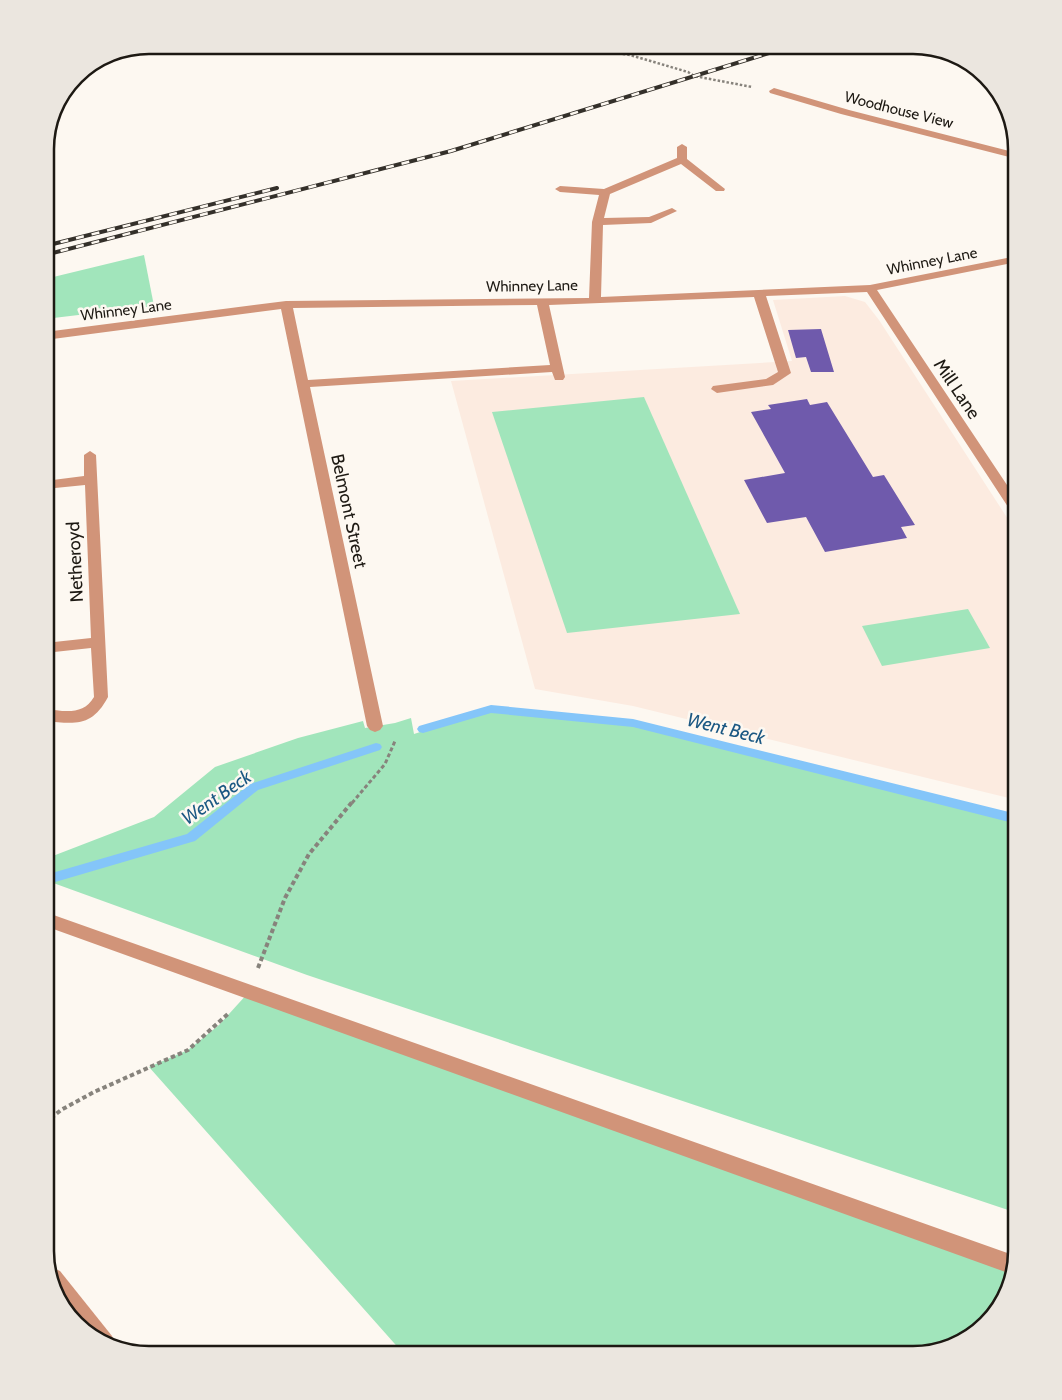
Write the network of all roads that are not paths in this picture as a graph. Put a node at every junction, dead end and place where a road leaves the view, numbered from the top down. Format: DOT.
graph roads {
  1 [pos="774,91"];
  2 [pos="682,147"];
  3 [pos="1008,154"];
  4 [pos="682,160"];
  5 [pos="560,189"];
  6 [pos="720,189"];
  7 [pos="605,192"];
  8 [pos="672,211"];
  9 [pos="598,222"];
  10 [pos="1008,261"];
  11 [pos="870,288"];
  12 [pos="759,293"];
  13 [pos="542,301"];
  14 [pos="595,301"];
  15 [pos="286,305"];
  16 [pos="54,335"];
  17 [pos="303,384"];
  18 [pos="717,389"];
  19 [pos="90,455"];
  20 [pos="90,480"];
  21 [pos="54,484"];
  22 [pos="1008,496"];
  23 [pos="98,642"];
  24 [pos="54,647"];
  25 [pos="54,716"];
  26 [pos="375,726"];
  27 [pos="54,922"];
  28 [pos="1007,1263"];
  29 [pos="63,1291"];
  30 [pos="92,1328"];
  1 -- 3 [label="street, Woodhouse View"];
  2 -- 4 [label="street"];
  4 -- 6 [label="street"];
  4 -- 7 [label="street"];
  5 -- 7 [label="street"];
  7 -- 9 [label="street"];
  8 -- 9 [label="street"];
  9 -- 14 [label="street"];
  10 -- 11 [label="street, Whinney Lane"];
  11 -- 12 [label="street, Whinney Lane"];
  11 -- 22 [label="street, Mill Lane"];
  12 -- 14 [label="street, Whinney Lane"];
  12 -- 18 [label="street"];
  13 -- 14 [label="street, Whinney Lane"];
  13 -- 15 [label="street, Whinney Lane"];
  13 -- 17 [label="street"];
  15 -- 16 [label="street, Whinney Lane"];
  15 -- 17 [label="street, Belmont Street"];
  17 -- 26 [label="street, Belmont Street"];
  19 -- 20 [label="street, Netheroyd"];
  20 -- 21 [label="street"];
  20 -- 23 [label="street, Netheroyd"];
  23 -- 24 [label="street"];
  23 -- 25 [label="street, Netheroyd"];
  27 -- 28 [label="street"];
  29 -- 30 [label="street"];
}
